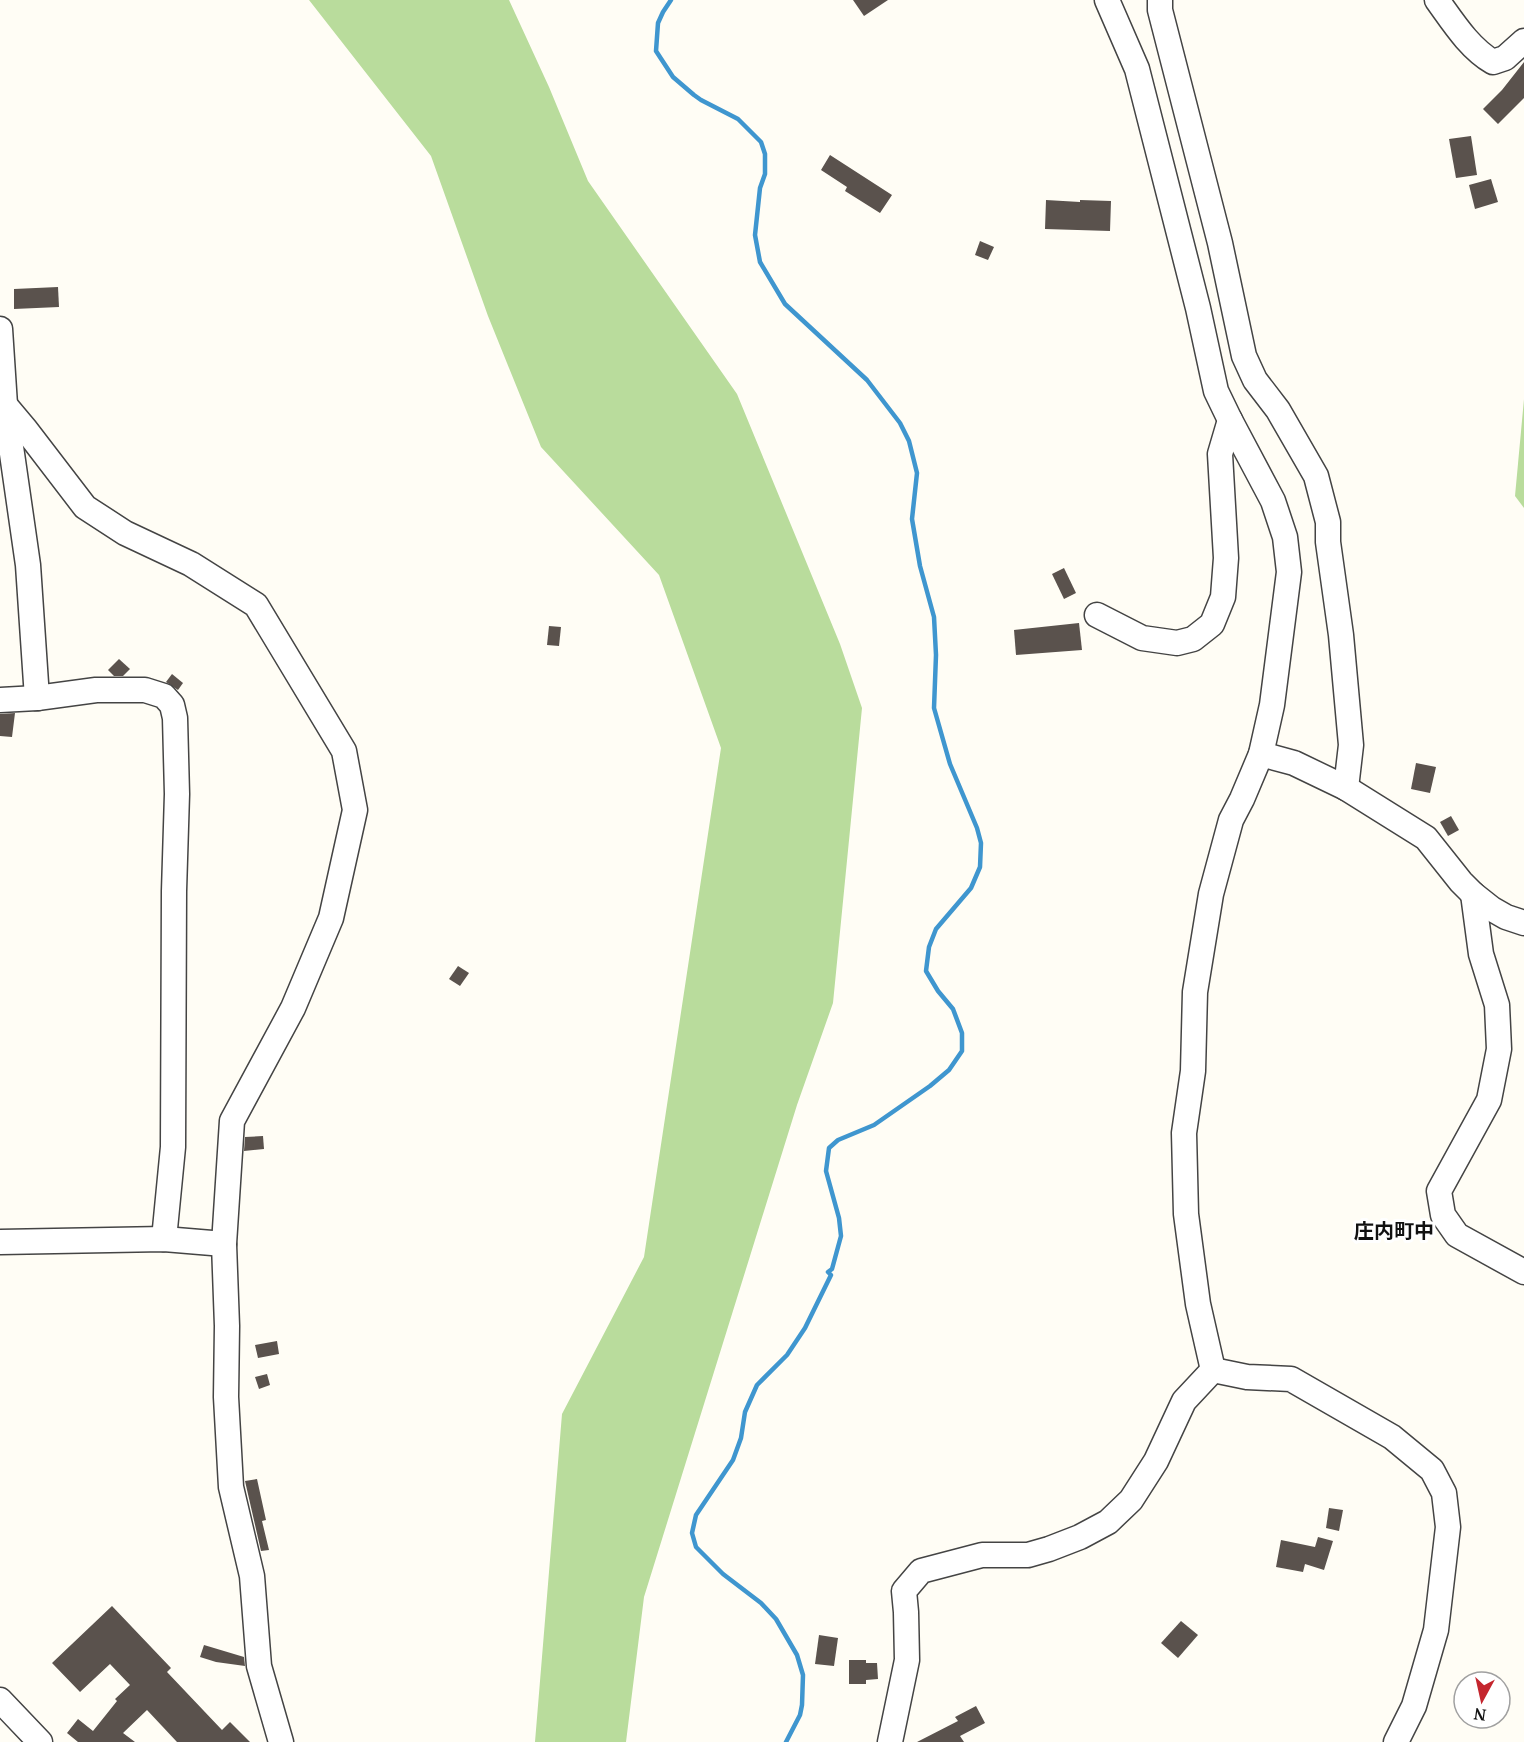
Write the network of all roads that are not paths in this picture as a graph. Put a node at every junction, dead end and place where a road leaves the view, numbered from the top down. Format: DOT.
graph roads {
  1 [pos="1107,0"];
  2 [pos="1160,0"];
  3 [pos="1437,0"];
  4 [pos="1524,41"];
  5 [pos="0,329"];
  6 [pos="5,405"];
  7 [pos="1230,420"];
  8 [pos="1097,615"];
  9 [pos="37,698"];
  10 [pos="0,700"];
  11 [pos="1261,754"];
  12 [pos="1346,788"];
  13 [pos="1473,894"];
  14 [pos="1524,923"];
  15 [pos="164,1239"];
  16 [pos="0,1242"];
  17 [pos="224,1244"];
  18 [pos="1524,1272"];
  19 [pos="1213,1370"];
  20 [pos="0,1700"];
  21 [pos="40,1742"];
  22 [pos="281,1742"];
  23 [pos="890,1742"];
  24 [pos="1396,1742"];
  1 -- 7 [label="street"];
  2 -- 12 [label="street"];
  3 -- 4 [label="street"];
  5 -- 6 [label="street"];
  6 -- 9 [label="street"];
  6 -- 17 [label="street"];
  7 -- 8 [label="street"];
  7 -- 11 [label="street"];
  9 -- 10 [label="street"];
  9 -- 15 [label="street"];
  11 -- 12 [label="street"];
  11 -- 19 [label="street"];
  12 -- 13 [label="street"];
  13 -- 14 [label="street"];
  13 -- 18 [label="street"];
  15 -- 16 [label="street"];
  15 -- 17 [label="street"];
  17 -- 22 [label="street"];
  19 -- 23 [label="street"];
  19 -- 24 [label="street"];
  20 -- 21 [label="street"];
}
